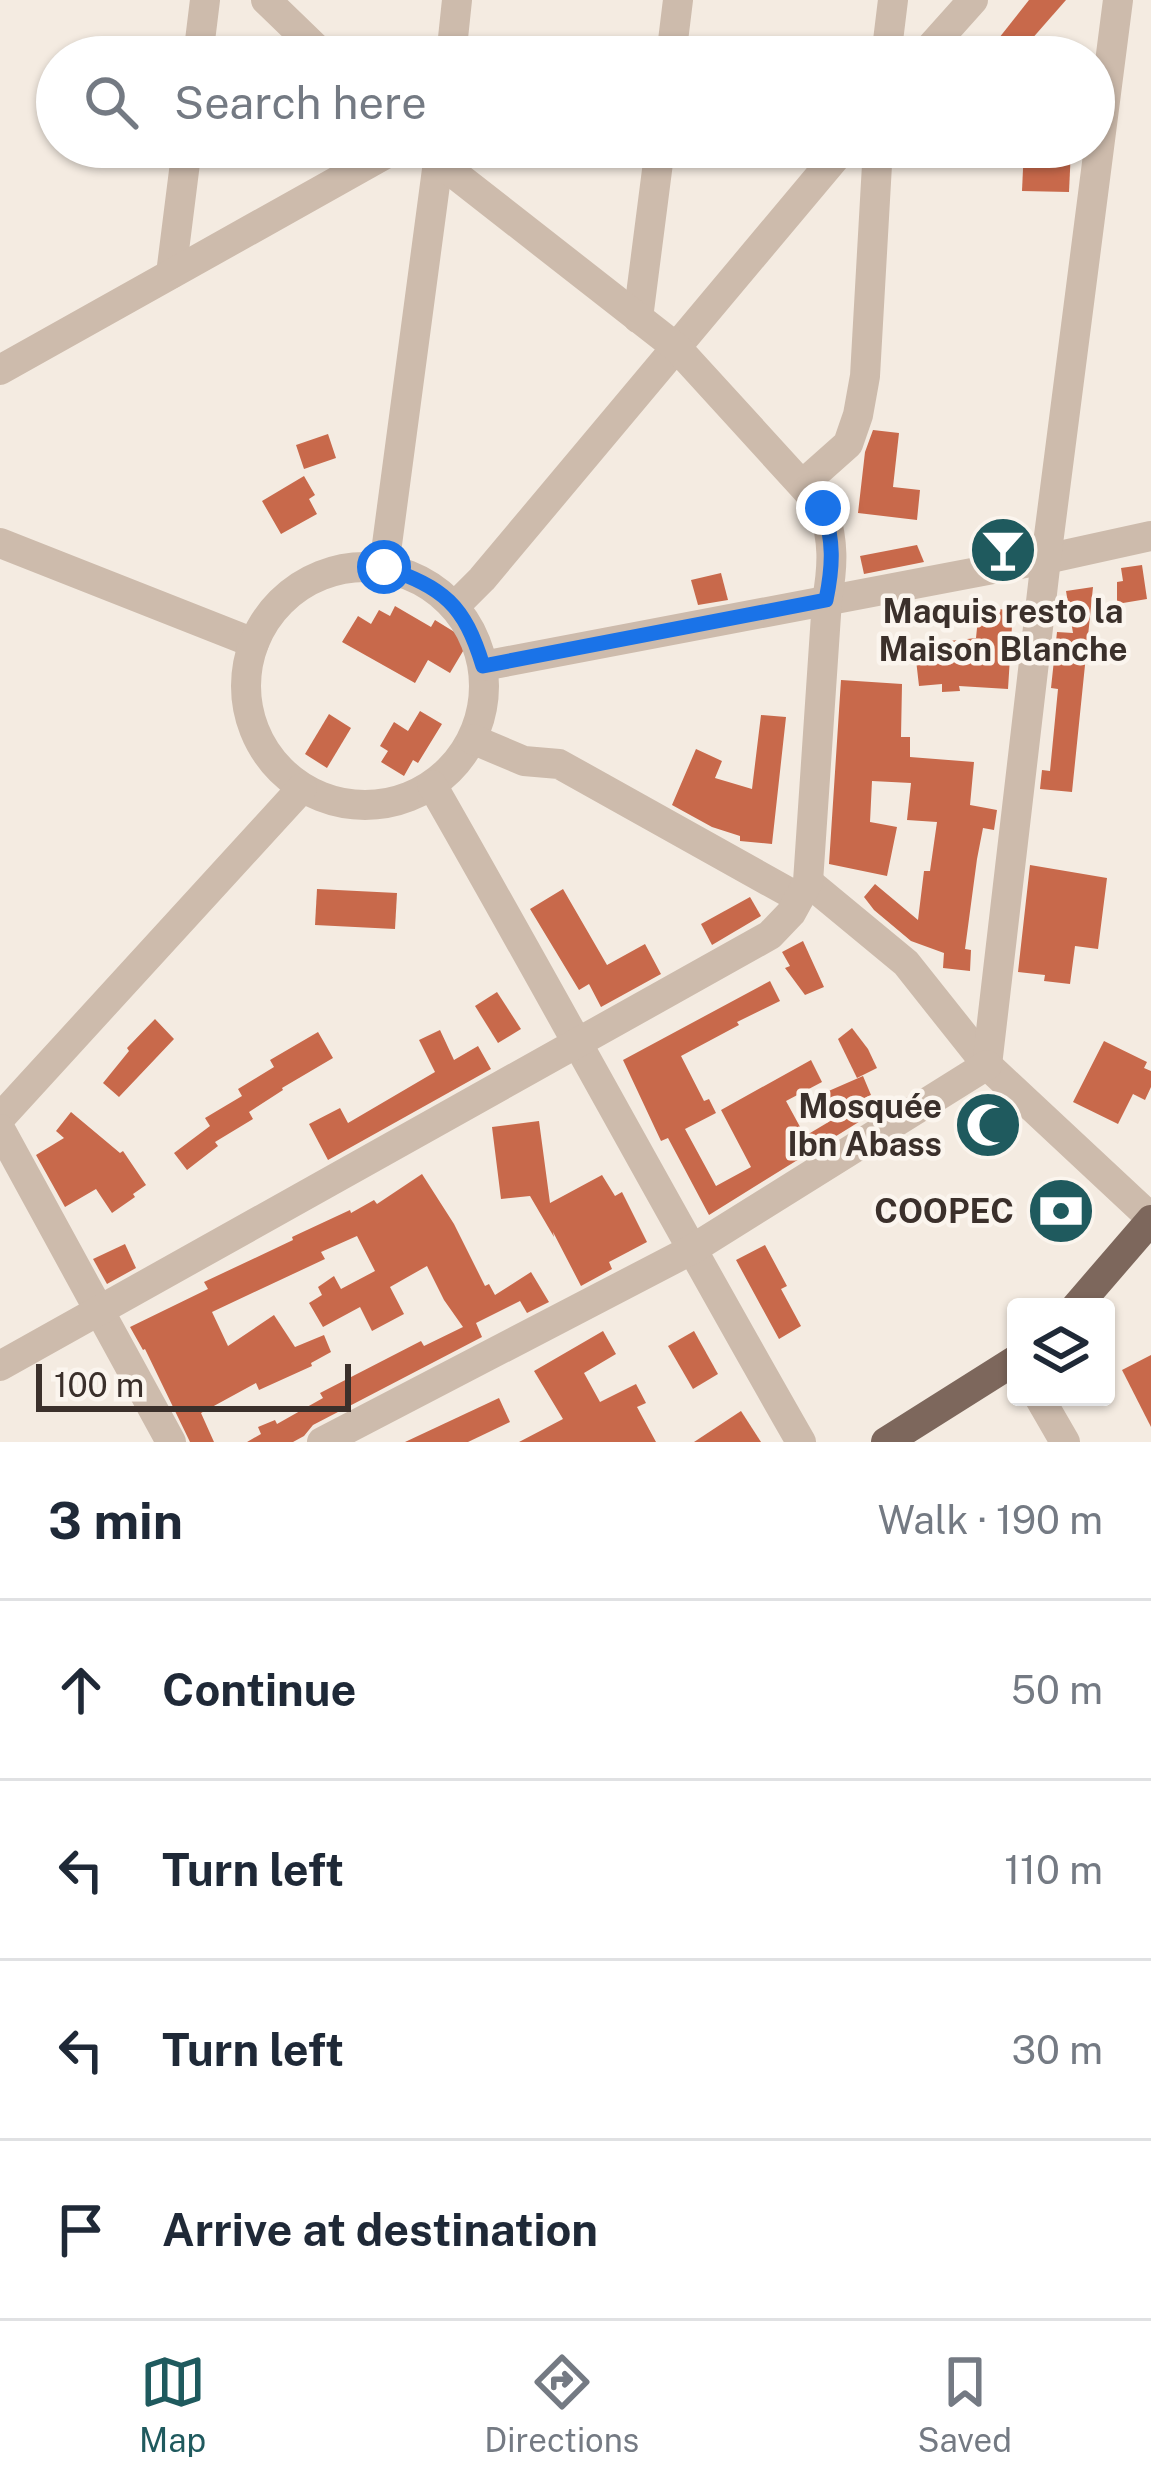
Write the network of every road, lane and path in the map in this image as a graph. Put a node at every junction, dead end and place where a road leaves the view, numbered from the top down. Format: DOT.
graph roads {
  1 [pos="205,0"];
  2 [pos="266,0"];
  3 [pos="457,0"];
  4 [pos="678,0"];
  5 [pos="893,0"];
  6 [pos="973,0"];
  7 [pos="1118,0"];
  8 [pos="201,36"];
  9 [pos="304,36"];
  10 [pos="453,36"];
  11 [pos="674,36"];
  12 [pos="889,36"];
  13 [pos="941,36"];
  14 [pos="1113,36"];
  15 [pos="185,168"];
  16 [pos="361,168"];
  17 [pos="431,168"];
  18 [pos="453,168"];
  19 [pos="656,168"];
  20 [pos="827,168"];
  21 [pos="877,168"];
  22 [pos="1096,168"];
  23 [pos="172,274"];
  24 [pos="638,318"];
  25 [pos="677,348"];
  26 [pos="0,370"];
  27 [pos="803,484"];
  28 [pos="1151,536"];
  29 [pos="0,543"];
  30 [pos="1046,560"];
  31 [pos="384,567"];
  32 [pos="826,600"];
  33 [pos="455,606"];
  34 [pos="254,643"];
  35 [pos="483,666"];
  36 [pos="472,740"];
  37 [pos="432,784"];
  38 [pos="302,788"];
  39 [pos="803,890"];
  40 [pos="579,1042"];
  41 [pos="987,1065"];
  42 [pos="0,1118"];
  43 [pos="0,1129"];
  44 [pos="1151,1219"];
  45 [pos="691,1250"];
  46 [pos="1084,1298"];
  47 [pos="99,1310"];
  48 [pos="0,1366"];
  49 [pos="1007,1366"];
  50 [pos="1045,1406"];
  51 [pos="171,1442"];
  52 [pos="322,1442"];
  53 [pos="801,1442"];
  54 [pos="886,1442"];
  55 [pos="1065,1442"];
  1 -- 8 [label="street"];
  2 -- 9 [label="street"];
  3 -- 10 [label="street"];
  4 -- 11 [label="street"];
  5 -- 12 [label="street"];
  6 -- 13 [label="street"];
  7 -- 14 [label="street"];
  15 -- 23 [label="street"];
  16 -- 23 [label="street"];
  17 -- 31 [label="street"];
  18 -- 24 [label="street"];
  19 -- 24 [label="street"];
  20 -- 25 [label="street"];
  21 -- 27 [label="street"];
  22 -- 30 [label="street"];
  23 -- 26 [label="street"];
  24 -- 25 [label="street"];
  25 -- 27 [label="street"];
  25 -- 33 [label="street"];
  27 -- 32 [label="street"];
  28 -- 30 [label="street"];
  29 -- 34 [label="street"];
  30 -- 32 [label="street"];
  30 -- 41 [label="street"];
  31 -- 33 [label="street"];
  31 -- 34 [label="street"];
  32 -- 35 [label="street"];
  32 -- 39 [label="street"];
  33 -- 35 [label="street"];
  34 -- 38 [label="street"];
  35 -- 36 [label="street"];
  36 -- 37 [label="street"];
  36 -- 39 [label="street"];
  37 -- 38 [label="street"];
  37 -- 40 [label="street"];
  38 -- 42 [label="street"];
  39 -- 40 [label="street"];
  39 -- 41 [label="street"];
  40 -- 45 [label="street"];
  40 -- 47 [label="street"];
  41 -- 44 [label="street"];
  41 -- 45 [label="street"];
  43 -- 47 [label="street"];
  44 -- 46 [label="main road"];
  45 -- 52 [label="street"];
  45 -- 53 [label="street"];
  47 -- 48 [label="street"];
  47 -- 51 [label="street"];
  49 -- 54 [label="main road"];
  50 -- 55 [label="street"];
}
